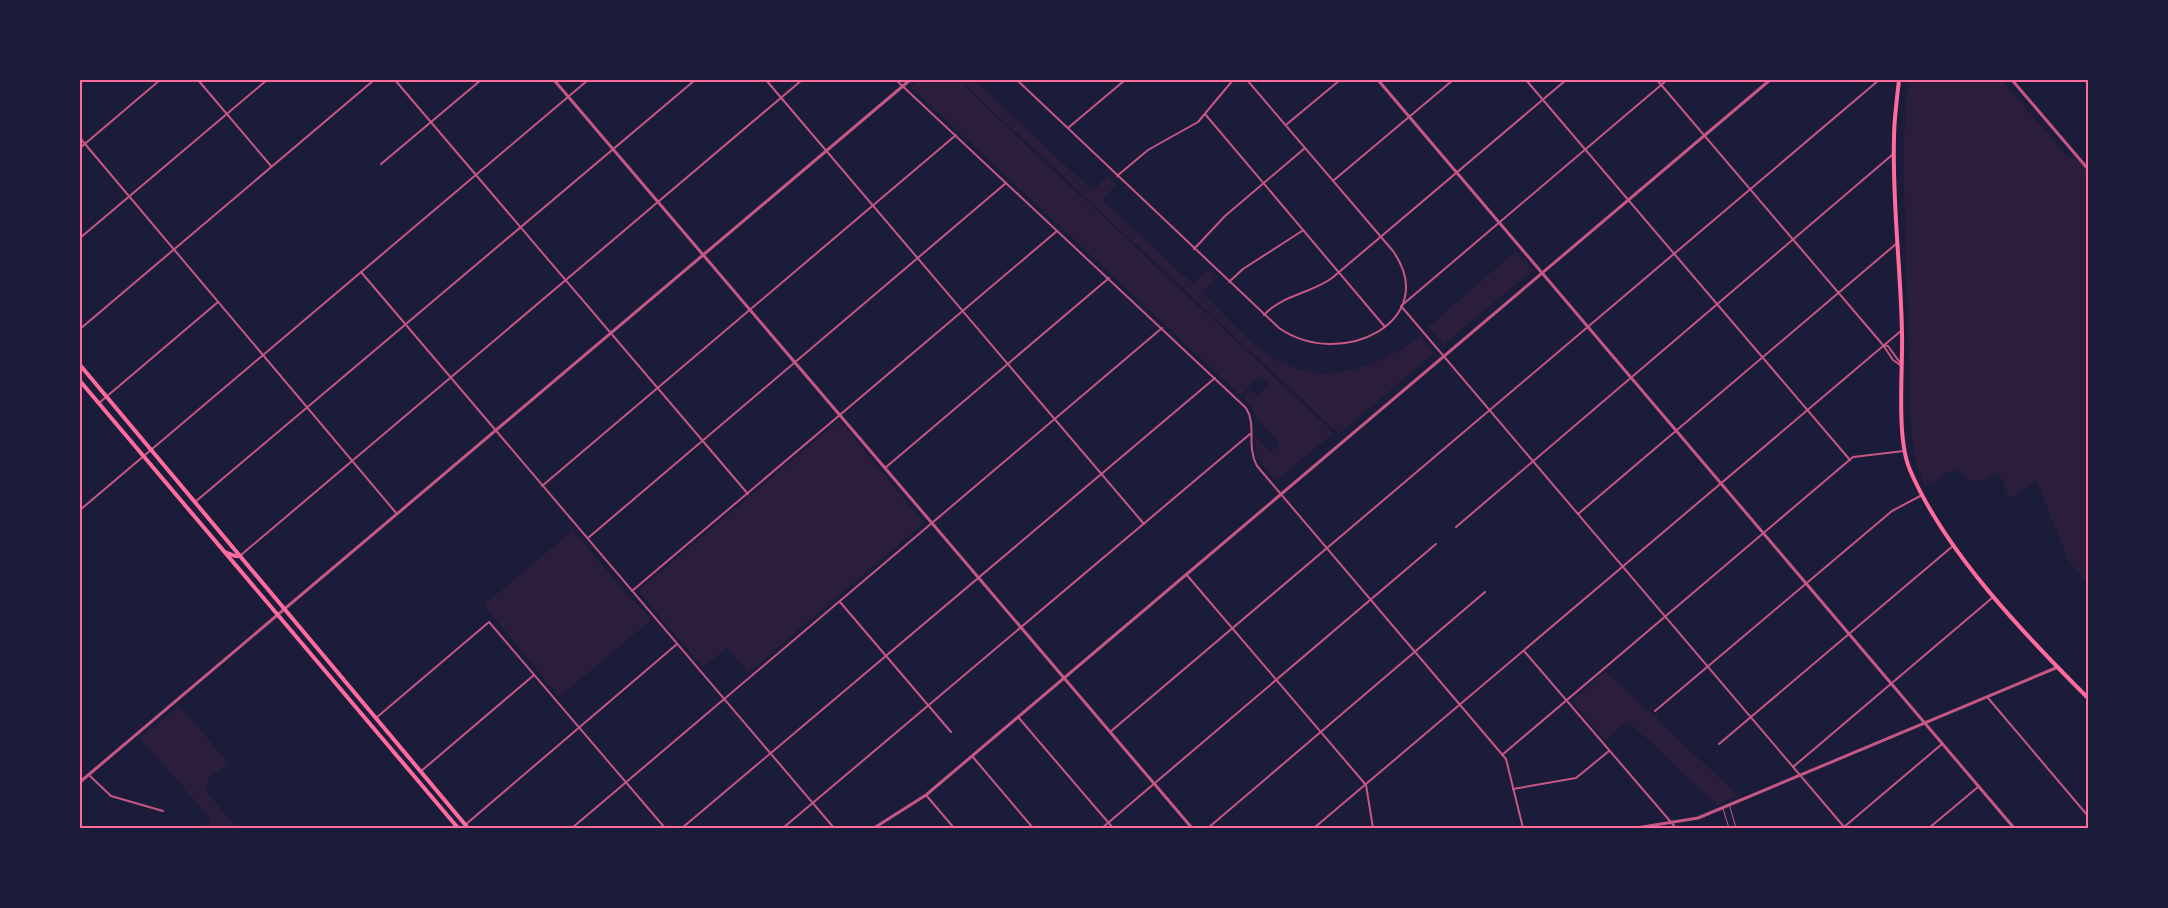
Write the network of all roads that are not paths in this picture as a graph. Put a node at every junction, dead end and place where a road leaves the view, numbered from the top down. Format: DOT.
graph roads {
  1 [pos="160,80"];
  2 [pos="198,80"];
  3 [pos="267,80"];
  4 [pos="374,80"];
  5 [pos="395,80"];
  6 [pos="481,80"];
  7 [pos="554,80"];
  8 [pos="588,80"];
  9 [pos="695,80"];
  10 [pos="765,80"];
  11 [pos="802,80"];
  12 [pos="896,80"];
  13 [pos="910,80"];
  14 [pos="1018,80"];
  15 [pos="1125,80"];
  16 [pos="1233,80"];
  17 [pos="1247,80"];
  18 [pos="1340,80"];
  19 [pos="1378,80"];
  20 [pos="1453,80"];
  21 [pos="1526,80"];
  22 [pos="1566,80"];
  23 [pos="1658,80"];
  24 [pos="1667,80"];
  25 [pos="1770,80"];
  26 [pos="1879,80"];
  27 [pos="1899,80"];
  28 [pos="2012,80"];
  29 [pos="1662,84"];
  30 [pos="903,86"];
  31 [pos="568,96"];
  32 [pos="781,97"];
  33 [pos="1543,99"];
  34 [pos="227,114"];
  35 [pos="1205,114"];
  36 [pos="1409,117"];
  37 [pos="431,122"];
  38 [pos="1286,125"];
  39 [pos="1067,129"];
  40 [pos="956,135"];
  41 [pos="1705,135"];
  42 [pos="80,138"];
  43 [pos="84,144"];
  44 [pos="80,148"];
  45 [pos="1305,148"];
  46 [pos="613,149"];
  47 [pos="1585,149"];
  48 [pos="826,151"];
  49 [pos="1894,153"];
  50 [pos="2088,161"];
  51 [pos="2083,162"];
  52 [pos="381,164"];
  53 [pos="271,166"];
  54 [pos="2088,169"];
  55 [pos="1456,172"];
  56 [pos="476,174"];
  57 [pos="1116,177"];
  58 [pos="1333,181"];
  59 [pos="1006,183"];
  60 [pos="1264,183"];
  61 [pos="1750,189"];
  62 [pos="129,196"];
  63 [pos="1628,200"];
  64 [pos="658,201"];
  65 [pos="873,205"];
  66 [pos="1499,222"];
  67 [pos="521,227"];
  68 [pos="1303,230"];
  69 [pos="1058,231"];
  70 [pos="1380,237"];
  71 [pos="80,238"];
  72 [pos="1795,241"];
  73 [pos="1899,242"];
  74 [pos="173,249"];
  75 [pos="1194,249"];
  76 [pos="1674,253"];
  77 [pos="704,255"];
  78 [pos="918,258"];
  79 [pos="361,272"];
  80 [pos="1339,272"];
  81 [pos="1542,273"];
  82 [pos="1109,278"];
  83 [pos="566,279"];
  84 [pos="1229,282"];
  85 [pos="1839,293"];
  86 [pos="218,302"];
  87 [pos="1401,306"];
  88 [pos="1718,306"];
  89 [pos="750,310"];
  90 [pos="963,311"];
  91 [pos="1264,315"];
  92 [pos="405,324"];
  93 [pos="1385,327"];
  94 [pos="1588,327"];
  95 [pos="1162,328"];
  96 [pos="80,329"];
  97 [pos="1902,330"];
  98 [pos="611,333"];
  99 [pos="1883,345"];
  100 [pos="263,355"];
  101 [pos="1443,356"];
  102 [pos="1762,358"];
  103 [pos="795,363"];
  104 [pos="1008,364"];
  105 [pos="80,365"];
  106 [pos="1902,366"];
  107 [pos="450,377"];
  108 [pos="1215,378"];
  109 [pos="1632,379"];
  110 [pos="80,381"];
  111 [pos="658,388"];
  112 [pos="106,397"];
  113 [pos="99,404"];
  114 [pos="307,407"];
  115 [pos="1489,410"];
  116 [pos="1807,410"];
  117 [pos="840,415"];
  118 [pos="1054,419"];
  119 [pos="496,430"];
  120 [pos="1676,431"];
  121 [pos="1250,434"];
  122 [pos="703,441"];
  123 [pos="150,450"];
  124 [pos="1904,451"];
  125 [pos="144,456"];
  126 [pos="352,460"];
  127 [pos="1850,460"];
  128 [pos="1534,462"];
  129 [pos="885,468"];
  130 [pos="1101,474"];
  131 [pos="1720,483"];
  132 [pos="542,486"];
  133 [pos="748,494"];
  134 [pos="1281,494"];
  135 [pos="1922,495"];
  136 [pos="195,502"];
  137 [pos="80,510"];
  138 [pos="397,514"];
  139 [pos="1578,515"];
  140 [pos="932,523"];
  141 [pos="1144,524"];
  142 [pos="1456,527"];
  143 [pos="1763,534"];
  144 [pos="587,538"];
  145 [pos="1436,544"];
  146 [pos="1954,545"];
  147 [pos="1326,548"];
  148 [pos="224,551"];
  149 [pos="240,555"];
  150 [pos="1622,565"];
  151 [pos="1186,574"];
  152 [pos="979,578"];
  153 [pos="1806,584"];
  154 [pos="632,591"];
  155 [pos="1485,592"];
  156 [pos="1995,596"];
  157 [pos="1370,600"];
  158 [pos="840,602"];
  159 [pos="284,610"];
  160 [pos="278,615"];
  161 [pos="1665,615"];
  162 [pos="1021,627"];
  163 [pos="1232,628"];
  164 [pos="1849,634"];
  165 [pos="677,644"];
  166 [pos="1524,651"];
  167 [pos="1415,653"];
  168 [pos="887,656"];
  169 [pos="1708,666"];
  170 [pos="2058,667"];
  171 [pos="534,675"];
  172 [pos="1064,677"];
  173 [pos="1277,680"];
  174 [pos="1891,684"];
  175 [pos="1988,698"];
  176 [pos="2088,698"];
  177 [pos="724,699"];
  178 [pos="1566,700"];
  179 [pos="929,705"];
  180 [pos="1460,705"];
  181 [pos="1654,711"];
  182 [pos="1018,717"];
  183 [pos="1750,717"];
  184 [pos="375,719"];
  185 [pos="1925,724"];
  186 [pos="579,728"];
  187 [pos="951,732"];
  188 [pos="1110,732"];
  189 [pos="1321,733"];
  190 [pos="1719,744"];
  191 [pos="1942,744"];
  192 [pos="1609,751"];
  193 [pos="771,754"];
  194 [pos="1502,755"];
  195 [pos="972,756"];
  196 [pos="1793,767"];
  197 [pos="420,772"];
  198 [pos="88,774"];
  199 [pos="1800,776"];
  200 [pos="80,782"];
  201 [pos="626,783"];
  202 [pos="1154,784"];
  203 [pos="1365,785"];
  204 [pos="1978,787"];
  205 [pos="1513,789"];
  206 [pos="926,795"];
  207 [pos="813,803"];
  208 [pos="1729,805"];
  209 [pos="1722,807"];
  210 [pos="163,811"];
  211 [pos="2088,816"];
  212 [pos="1672,822"];
  213 [pos="1108,823"];
  214 [pos="467,827"];
  215 [pos="458,828"];
  216 [pos="572,828"];
  217 [pos="665,828"];
  218 [pos="682,828"];
  219 [pos="783,828"];
  220 [pos="834,828"];
  221 [pos="874,828"];
  222 [pos="954,828"];
  223 [pos="1033,828"];
  224 [pos="1102,828"];
  225 [pos="1113,828"];
  226 [pos="1192,828"];
  227 [pos="1208,828"];
  228 [pos="1314,828"];
  229 [pos="1373,828"];
  230 [pos="1523,828"];
  231 [pos="1636,828"];
  232 [pos="1676,828"];
  233 [pos="1729,828"];
  234 [pos="1736,828"];
  235 [pos="1844,828"];
  236 [pos="1929,828"];
  237 [pos="2014,828"];
  1 -- 43 [label="street"];
  2 -- 34 [label="street"];
  3 -- 34 [label="street"];
  4 -- 53 [label="street"];
  5 -- 37 [label="street"];
  6 -- 37 [label="street"];
  7 -- 31 [label="street"];
  8 -- 31 [label="street"];
  9 -- 46 [label="street"];
  10 -- 32 [label="street"];
  11 -- 32 [label="street"];
  12 -- 30 [label="street"];
  13 -- 30 [label="street"];
  14 -- 39 [label="street"];
  15 -- 39 [label="street"];
  16 -- 35 [label="street"];
  17 -- 38 [label="street"];
  18 -- 38 [label="street"];
  19 -- 36 [label="street"];
  20 -- 36 [label="street"];
  21 -- 33 [label="street"];
  22 -- 33 [label="street"];
  23 -- 29 [label="street"];
  24 -- 29 [label="street"];
  25 -- 41 [label="street"];
  26 -- 61 [label="street"];
  27 -- 49 [label="main road"];
  28 -- 51 [label="street"];
  29 -- 41 [label="street"];
  29 -- 47 [label="street"];
  30 -- 40 [label="street"];
  30 -- 48 [label="street"];
  31 -- 46 [label="street"];
  31 -- 56 [label="street"];
  32 -- 48 [label="street"];
  32 -- 64 [label="street"];
  33 -- 47 [label="street"];
  33 -- 55 [label="street"];
  34 -- 53 [label="street"];
  34 -- 62 [label="street"];
  35 -- 57 [label="street"];
  35 -- 60 [label="street"];
  36 -- 55 [label="street"];
  36 -- 58 [label="street"];
  37 -- 52 [label="street"];
  37 -- 56 [label="street"];
  38 -- 45 [label="street"];
  39 -- 57 [label="street"];
  40 -- 59 [label="street"];
  40 -- 65 [label="street"];
  41 -- 61 [label="street"];
  41 -- 63 [label="street"];
  42 -- 43 [label="street"];
  43 -- 44 [label="street"];
  43 -- 62 [label="street"];
  45 -- 58 [label="street"];
  45 -- 60 [label="street"];
  46 -- 64 [label="street"];
  46 -- 67 [label="street"];
  47 -- 63 [label="street"];
  47 -- 66 [label="street"];
  48 -- 65 [label="street"];
  48 -- 77 [label="street"];
  49 -- 72 [label="street"];
  49 -- 73 [label="main road"];
  50 -- 51 [label="street"];
  51 -- 54 [label="street"];
  53 -- 74 [label="street"];
  55 -- 66 [label="street"];
  55 -- 70 [label="street"];
  56 -- 67 [label="street"];
  56 -- 79 [label="street"];
  57 -- 75 [label="street"];
  58 -- 70 [label="street"];
  59 -- 69 [label="street"];
  59 -- 78 [label="street"];
  60 -- 68 [label="street"];
  60 -- 75 [label="street"];
  61 -- 72 [label="street"];
  61 -- 76 [label="street"];
  62 -- 71 [label="street"];
  62 -- 74 [label="street"];
  63 -- 76 [label="street"];
  63 -- 81 [label="street"];
  64 -- 77 [label="street"];
  64 -- 83 [label="street"];
  65 -- 78 [label="street"];
  65 -- 89 [label="street"];
  66 -- 81 [label="street"];
  66 -- 87 [label="street"];
  67 -- 83 [label="street"];
  67 -- 92 [label="street"];
  68 -- 80 [label="street"];
  68 -- 84 [label="street"];
  69 -- 82 [label="street"];
  69 -- 90 [label="street"];
  70 -- 80 [label="street"];
  70 -- 87 [label="street"];
  72 -- 85 [label="street"];
  72 -- 88 [label="street"];
  73 -- 85 [label="street"];
  73 -- 97 [label="main road"];
  74 -- 86 [label="street"];
  74 -- 96 [label="street"];
  75 -- 84 [label="street"];
  76 -- 88 [label="street"];
  76 -- 94 [label="street"];
  77 -- 89 [label="street"];
  77 -- 98 [label="street"];
  78 -- 90 [label="street"];
  78 -- 103 [label="street"];
  79 -- 92 [label="street"];
  79 -- 100 [label="street"];
  80 -- 91 [label="street"];
  80 -- 93 [label="street"];
  81 -- 94 [label="street"];
  81 -- 101 [label="street"];
  82 -- 95 [label="street"];
  82 -- 104 [label="street"];
  83 -- 98 [label="street"];
  83 -- 107 [label="street"];
  84 -- 91 [label="street"];
  85 -- 99 [label="street"];
  85 -- 102 [label="street"];
  86 -- 100 [label="street"];
  86 -- 112 [label="street"];
  87 -- 93 [label="street"];
  87 -- 101 [label="street"];
  88 -- 102 [label="street"];
  88 -- 109 [label="street"];
  89 -- 103 [label="street"];
  89 -- 111 [label="street"];
  90 -- 104 [label="street"];
  90 -- 117 [label="street"];
  91 -- 93 [label="street"];
  92 -- 107 [label="street"];
  92 -- 114 [label="street"];
  94 -- 109 [label="street"];
  94 -- 115 [label="street"];
  95 -- 108 [label="street"];
  95 -- 118 [label="street"];
  97 -- 99 [label="street"];
  97 -- 106 [label="main road"];
  98 -- 111 [label="street"];
  98 -- 119 [label="street"];
  99 -- 106 [label="street"];
  99 -- 106 [label="street"];
  99 -- 116 [label="street"];
  100 -- 114 [label="street"];
  100 -- 123 [label="street"];
  101 -- 115 [label="street"];
  101 -- 134 [label="street"];
  102 -- 116 [label="street"];
  102 -- 120 [label="street"];
  103 -- 117 [label="street"];
  103 -- 122 [label="street"];
  104 -- 118 [label="street"];
  104 -- 129 [label="street"];
  105 -- 112 [label="main road"];
  106 -- 124 [label="main road"];
  107 -- 119 [label="street"];
  107 -- 126 [label="street"];
  108 -- 121 [label="street"];
  108 -- 130 [label="street"];
  109 -- 120 [label="street"];
  109 -- 128 [label="street"];
  110 -- 113 [label="main road"];
  111 -- 122 [label="street"];
  111 -- 132 [label="street"];
  112 -- 113 [label="street"];
  112 -- 123 [label="main road"];
  113 -- 125 [label="main road"];
  114 -- 126 [label="street"];
  114 -- 136 [label="street"];
  115 -- 128 [label="street"];
  115 -- 147 [label="street"];
  116 -- 127 [label="street"];
  116 -- 131 [label="street"];
  117 -- 129 [label="street"];
  117 -- 133 [label="street"];
  118 -- 130 [label="street"];
  118 -- 140 [label="street"];
  119 -- 132 [label="street"];
  119 -- 138 [label="street"];
  120 -- 131 [label="street"];
  120 -- 139 [label="street"];
  121 -- 134 [label="street"];
  121 -- 141 [label="street"];
  122 -- 133 [label="street"];
  122 -- 144 [label="street"];
  123 -- 125 [label="street"];
  123 -- 136 [label="main road"];
  124 -- 127 [label="street"];
  124 -- 135 [label="main road"];
  125 -- 137 [label="street"];
  125 -- 148 [label="main road"];
  126 -- 138 [label="street"];
  126 -- 149 [label="street"];
  127 -- 143 [label="street"];
  128 -- 139 [label="street"];
  128 -- 142 [label="street"];
  129 -- 140 [label="street"];
  130 -- 141 [label="street"];
  130 -- 152 [label="street"];
  131 -- 143 [label="street"];
  131 -- 150 [label="street"];
  132 -- 144 [label="street"];
  133 -- 154 [label="street"];
  134 -- 147 [label="street"];
  134 -- 151 [label="street"];
  135 -- 146 [label="main road"];
  135 -- 153 [label="street"];
  136 -- 149 [label="main road"];
  138 -- 159 [label="street"];
  139 -- 150 [label="street"];
  140 -- 152 [label="street"];
  140 -- 158 [label="street"];
  141 -- 162 [label="street"];
  143 -- 153 [label="street"];
  143 -- 161 [label="street"];
  144 -- 154 [label="street"];
  145 -- 157 [label="street"];
  146 -- 156 [label="main road"];
  146 -- 164 [label="street"];
  147 -- 157 [label="street"];
  147 -- 163 [label="street"];
  148 -- 149 [label="main road"];
  148 -- 160 [label="main road"];
  149 -- 159 [label="main road"];
  150 -- 161 [label="street"];
  150 -- 166 [label="street"];
  151 -- 163 [label="street"];
  151 -- 172 [label="street"];
  152 -- 162 [label="street"];
  152 -- 168 [label="street"];
  153 -- 164 [label="street"];
  153 -- 169 [label="street"];
  154 -- 165 [label="street"];
  155 -- 167 [label="street"];
  156 -- 170 [label="main road"];
  156 -- 174 [label="street"];
  157 -- 167 [label="street"];
  157 -- 173 [label="street"];
  158 -- 168 [label="street"];
  158 -- 177 [label="street"];
  159 -- 160 [label="street"];
  159 -- 184 [label="main road"];
  160 -- 198 [label="street"];
  160 -- 215 [label="main road"];
  161 -- 169 [label="street"];
  161 -- 178 [label="street"];
  162 -- 172 [label="street"];
  162 -- 179 [label="street"];
  163 -- 173 [label="street"];
  163 -- 188 [label="street"];
  164 -- 174 [label="street"];
  164 -- 183 [label="street"];
  165 -- 177 [label="street"];
  165 -- 186 [label="street"];
  166 -- 178 [label="street"];
  166 -- 180 [label="street"];
  167 -- 180 [label="street"];
  167 -- 189 [label="street"];
  168 -- 179 [label="street"];
  168 -- 193 [label="street"];
  169 -- 181 [label="street"];
  169 -- 183 [label="street"];
  170 -- 175 [label="street"];
  170 -- 176 [label="main road"];
  171 -- 184 [label="street"];
  171 -- 186 [label="street"];
  171 -- 197 [label="street"];
  172 -- 182 [label="street"];
  172 -- 188 [label="street"];
  173 -- 189 [label="street"];
  173 -- 202 [label="street"];
  174 -- 185 [label="street"];
  174 -- 196 [label="street"];
  175 -- 185 [label="street"];
  175 -- 211 [label="street"];
  177 -- 193 [label="street"];
  177 -- 201 [label="street"];
  178 -- 192 [label="street"];
  178 -- 194 [label="street"];
  179 -- 187 [label="street"];
  179 -- 207 [label="street"];
  180 -- 194 [label="street"];
  180 -- 203 [label="street"];
  182 -- 195 [label="street"];
  182 -- 213 [label="street"];
  183 -- 190 [label="street"];
  183 -- 196 [label="street"];
  184 -- 197 [label="main road"];
  185 -- 191 [label="street"];
  185 -- 199 [label="street"];
  186 -- 201 [label="street"];
  186 -- 214 [label="street"];
  188 -- 202 [label="street"];
  189 -- 203 [label="street"];
  189 -- 227 [label="street"];
  191 -- 204 [label="street"];
  191 -- 235 [label="street"];
  192 -- 205 [label="street"];
  192 -- 212 [label="street"];
  193 -- 207 [label="street"];
  193 -- 218 [label="street"];
  194 -- 205 [label="street"];
  195 -- 206 [label="street"];
  195 -- 223 [label="street"];
  196 -- 199 [label="street"];
  197 -- 214 [label="main road"];
  198 -- 200 [label="street"];
  198 -- 210 [label="street"];
  199 -- 208 [label="street"];
  199 -- 235 [label="street"];
  201 -- 216 [label="street"];
  201 -- 217 [label="street"];
  202 -- 213 [label="street"];
  202 -- 226 [label="street"];
  203 -- 228 [label="street"];
  203 -- 229 [label="street"];
  204 -- 236 [label="street"];
  204 -- 237 [label="street"];
  205 -- 230 [label="street"];
  206 -- 221 [label="street"];
  206 -- 222 [label="street"];
  207 -- 219 [label="street"];
  207 -- 220 [label="street"];
  208 -- 209 [label="street"];
  208 -- 234 [label="lane"];
  209 -- 212 [label="street"];
  209 -- 233 [label="lane"];
  212 -- 231 [label="street"];
  212 -- 232 [label="street"];
  213 -- 224 [label="street"];
  213 -- 225 [label="street"];
}
